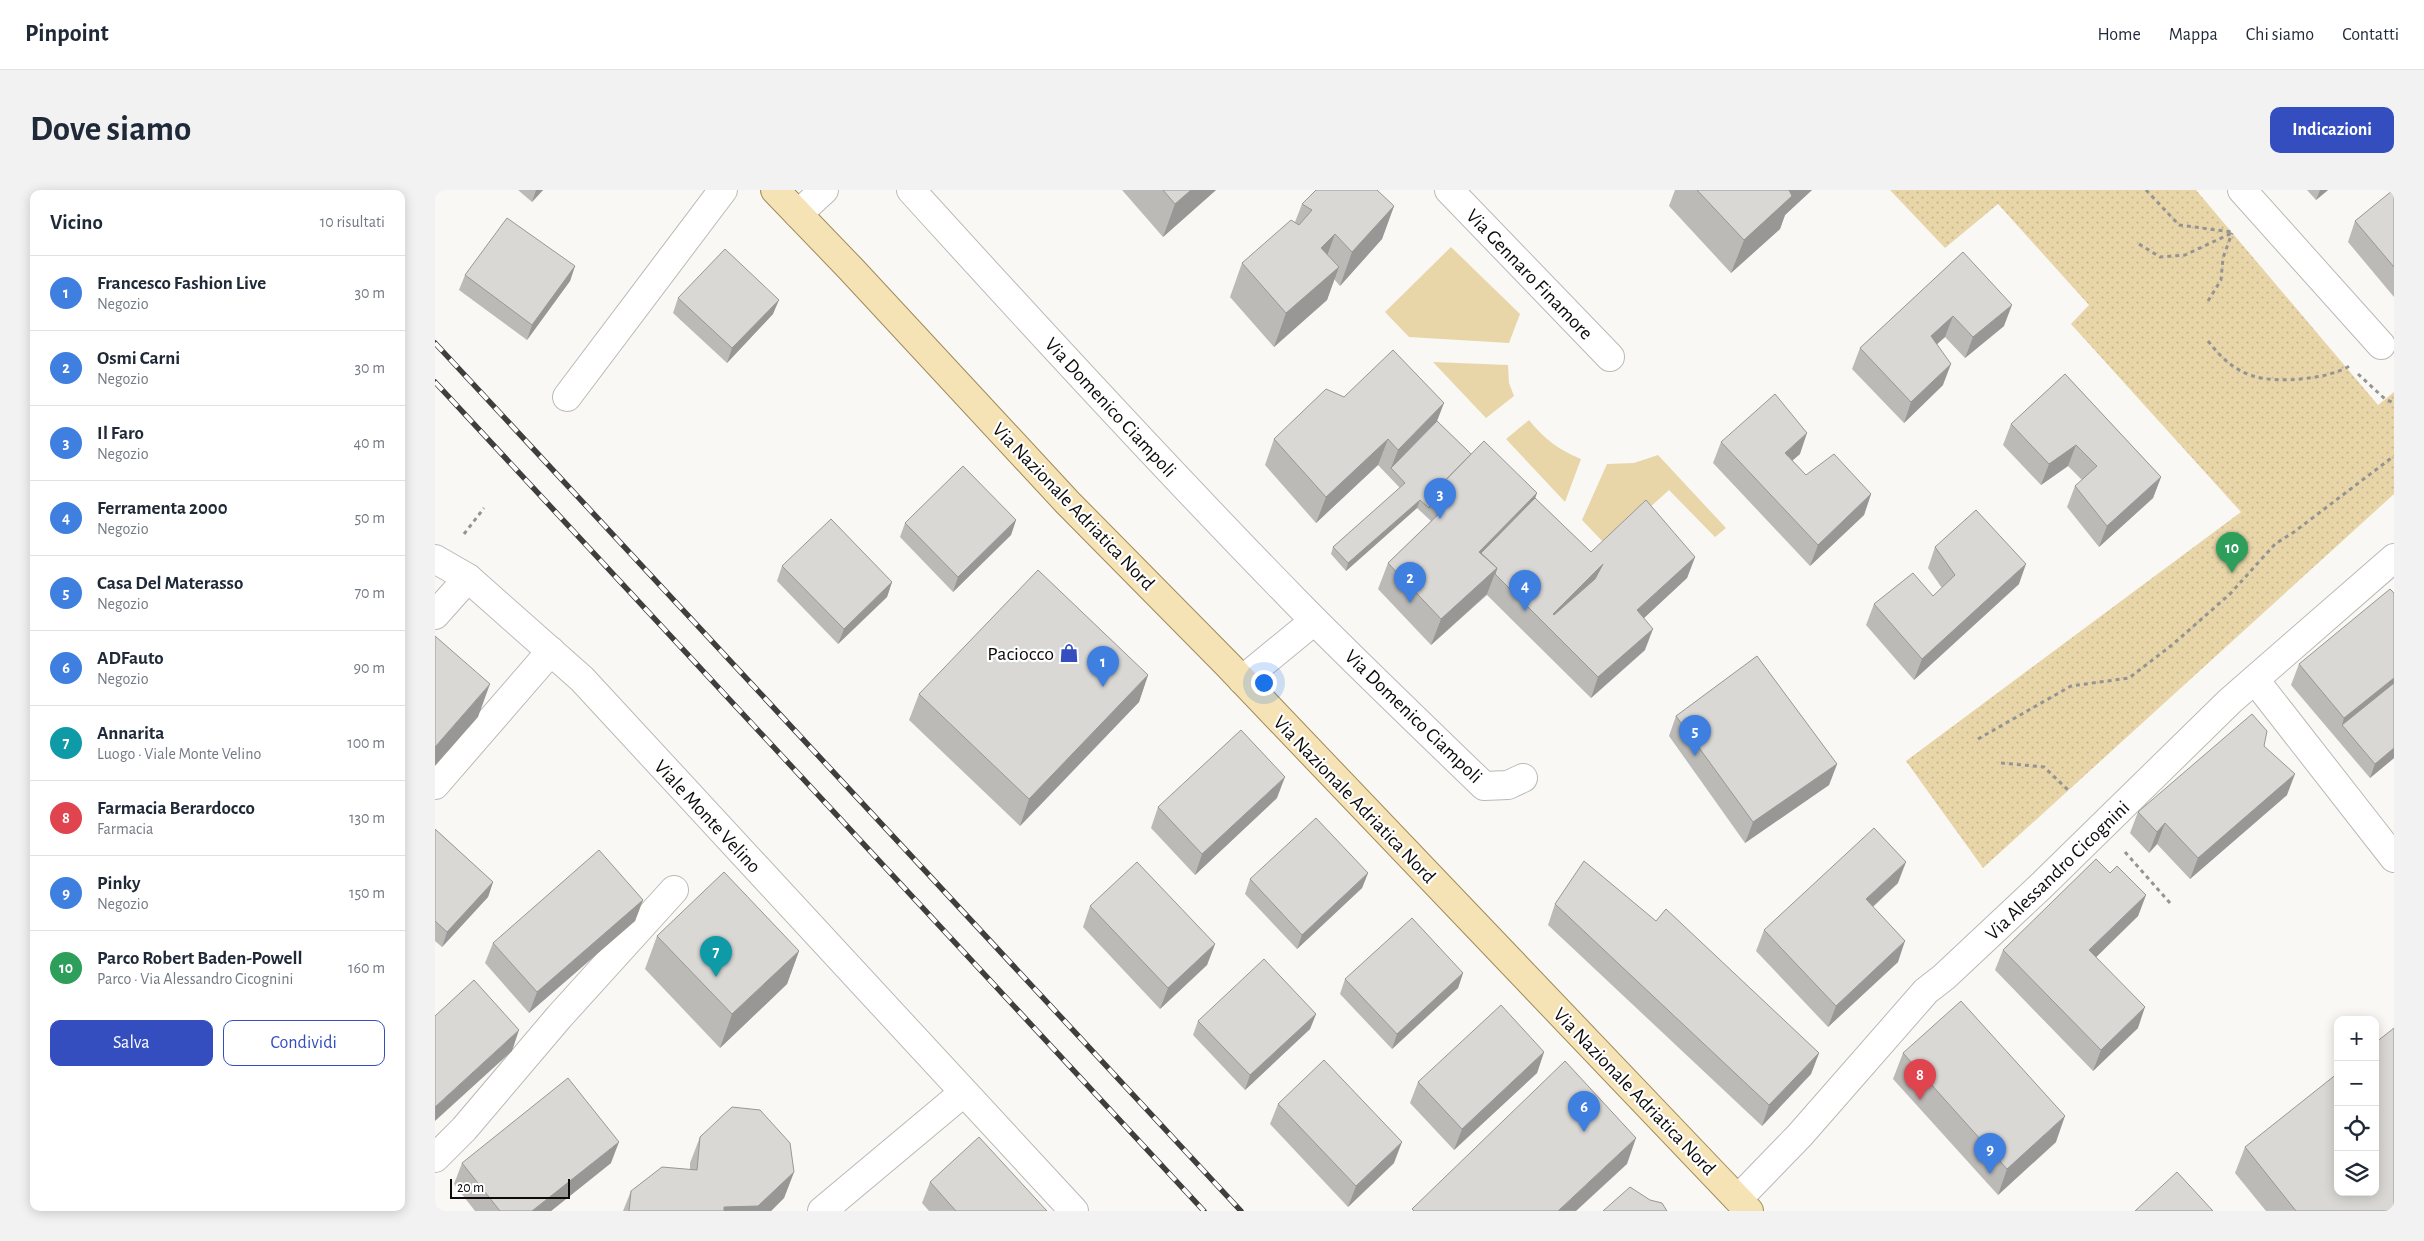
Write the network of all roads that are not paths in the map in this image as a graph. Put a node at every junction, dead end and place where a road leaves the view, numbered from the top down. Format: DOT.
graph roads {
  1 [pos="723,190"];
  2 [pos="775,190"];
  3 [pos="824,190"];
  4 [pos="911,190"];
  5 [pos="1449,190"];
  6 [pos="2242,190"];
  7 [pos="798,214"];
  8 [pos="2381,345"];
  9 [pos="1610,357"];
  10 [pos="567,397"];
  11 [pos="2394,558"];
  12 [pos="435,559"];
  13 [pos="468,578"];
  14 [pos="435,615"];
  15 [pos="1314,620"];
  16 [pos="551,651"];
  17 [pos="1242,680"];
  18 [pos="2255,680"];
  19 [pos="1523,778"];
  20 [pos="435,785"];
  21 [pos="2394,858"];
  22 [pos="674,890"];
  23 [pos="963,1093"];
  24 [pos="435,1158"];
  25 [pos="1743,1205"];
  26 [pos="822,1211"];
  27 [pos="1074,1211"];
  1 -- 10 [label="street"];
  2 -- 7 [label="main road, Via Nazionale Adriatica Nord"];
  3 -- 7 [label="street"];
  4 -- 15 [label="street, Via Domenico Ciampoli"];
  5 -- 9 [label="street, Via Gennaro Finamore"];
  6 -- 8 [label="street"];
  7 -- 17 [label="main road, Via Nazionale Adriatica Nord"];
  11 -- 18 [label="street, Via Alessandro Cicognini"];
  12 -- 13 [label="street, Viale Monte Velino"];
  13 -- 14 [label="street"];
  13 -- 16 [label="street, Viale Monte Velino"];
  15 -- 17 [label="street"];
  15 -- 19 [label="street, Via Domenico Ciampoli"];
  16 -- 20 [label="street"];
  16 -- 23 [label="street, Viale Monte Velino"];
  17 -- 25 [label="main road, Via Nazionale Adriatica Nord"];
  18 -- 21 [label="street"];
  18 -- 25 [label="street, Via Alessandro Cicognini"];
  22 -- 24 [label="street"];
  23 -- 26 [label="street"];
  23 -- 27 [label="street, Viale Monte Velino"];
}
